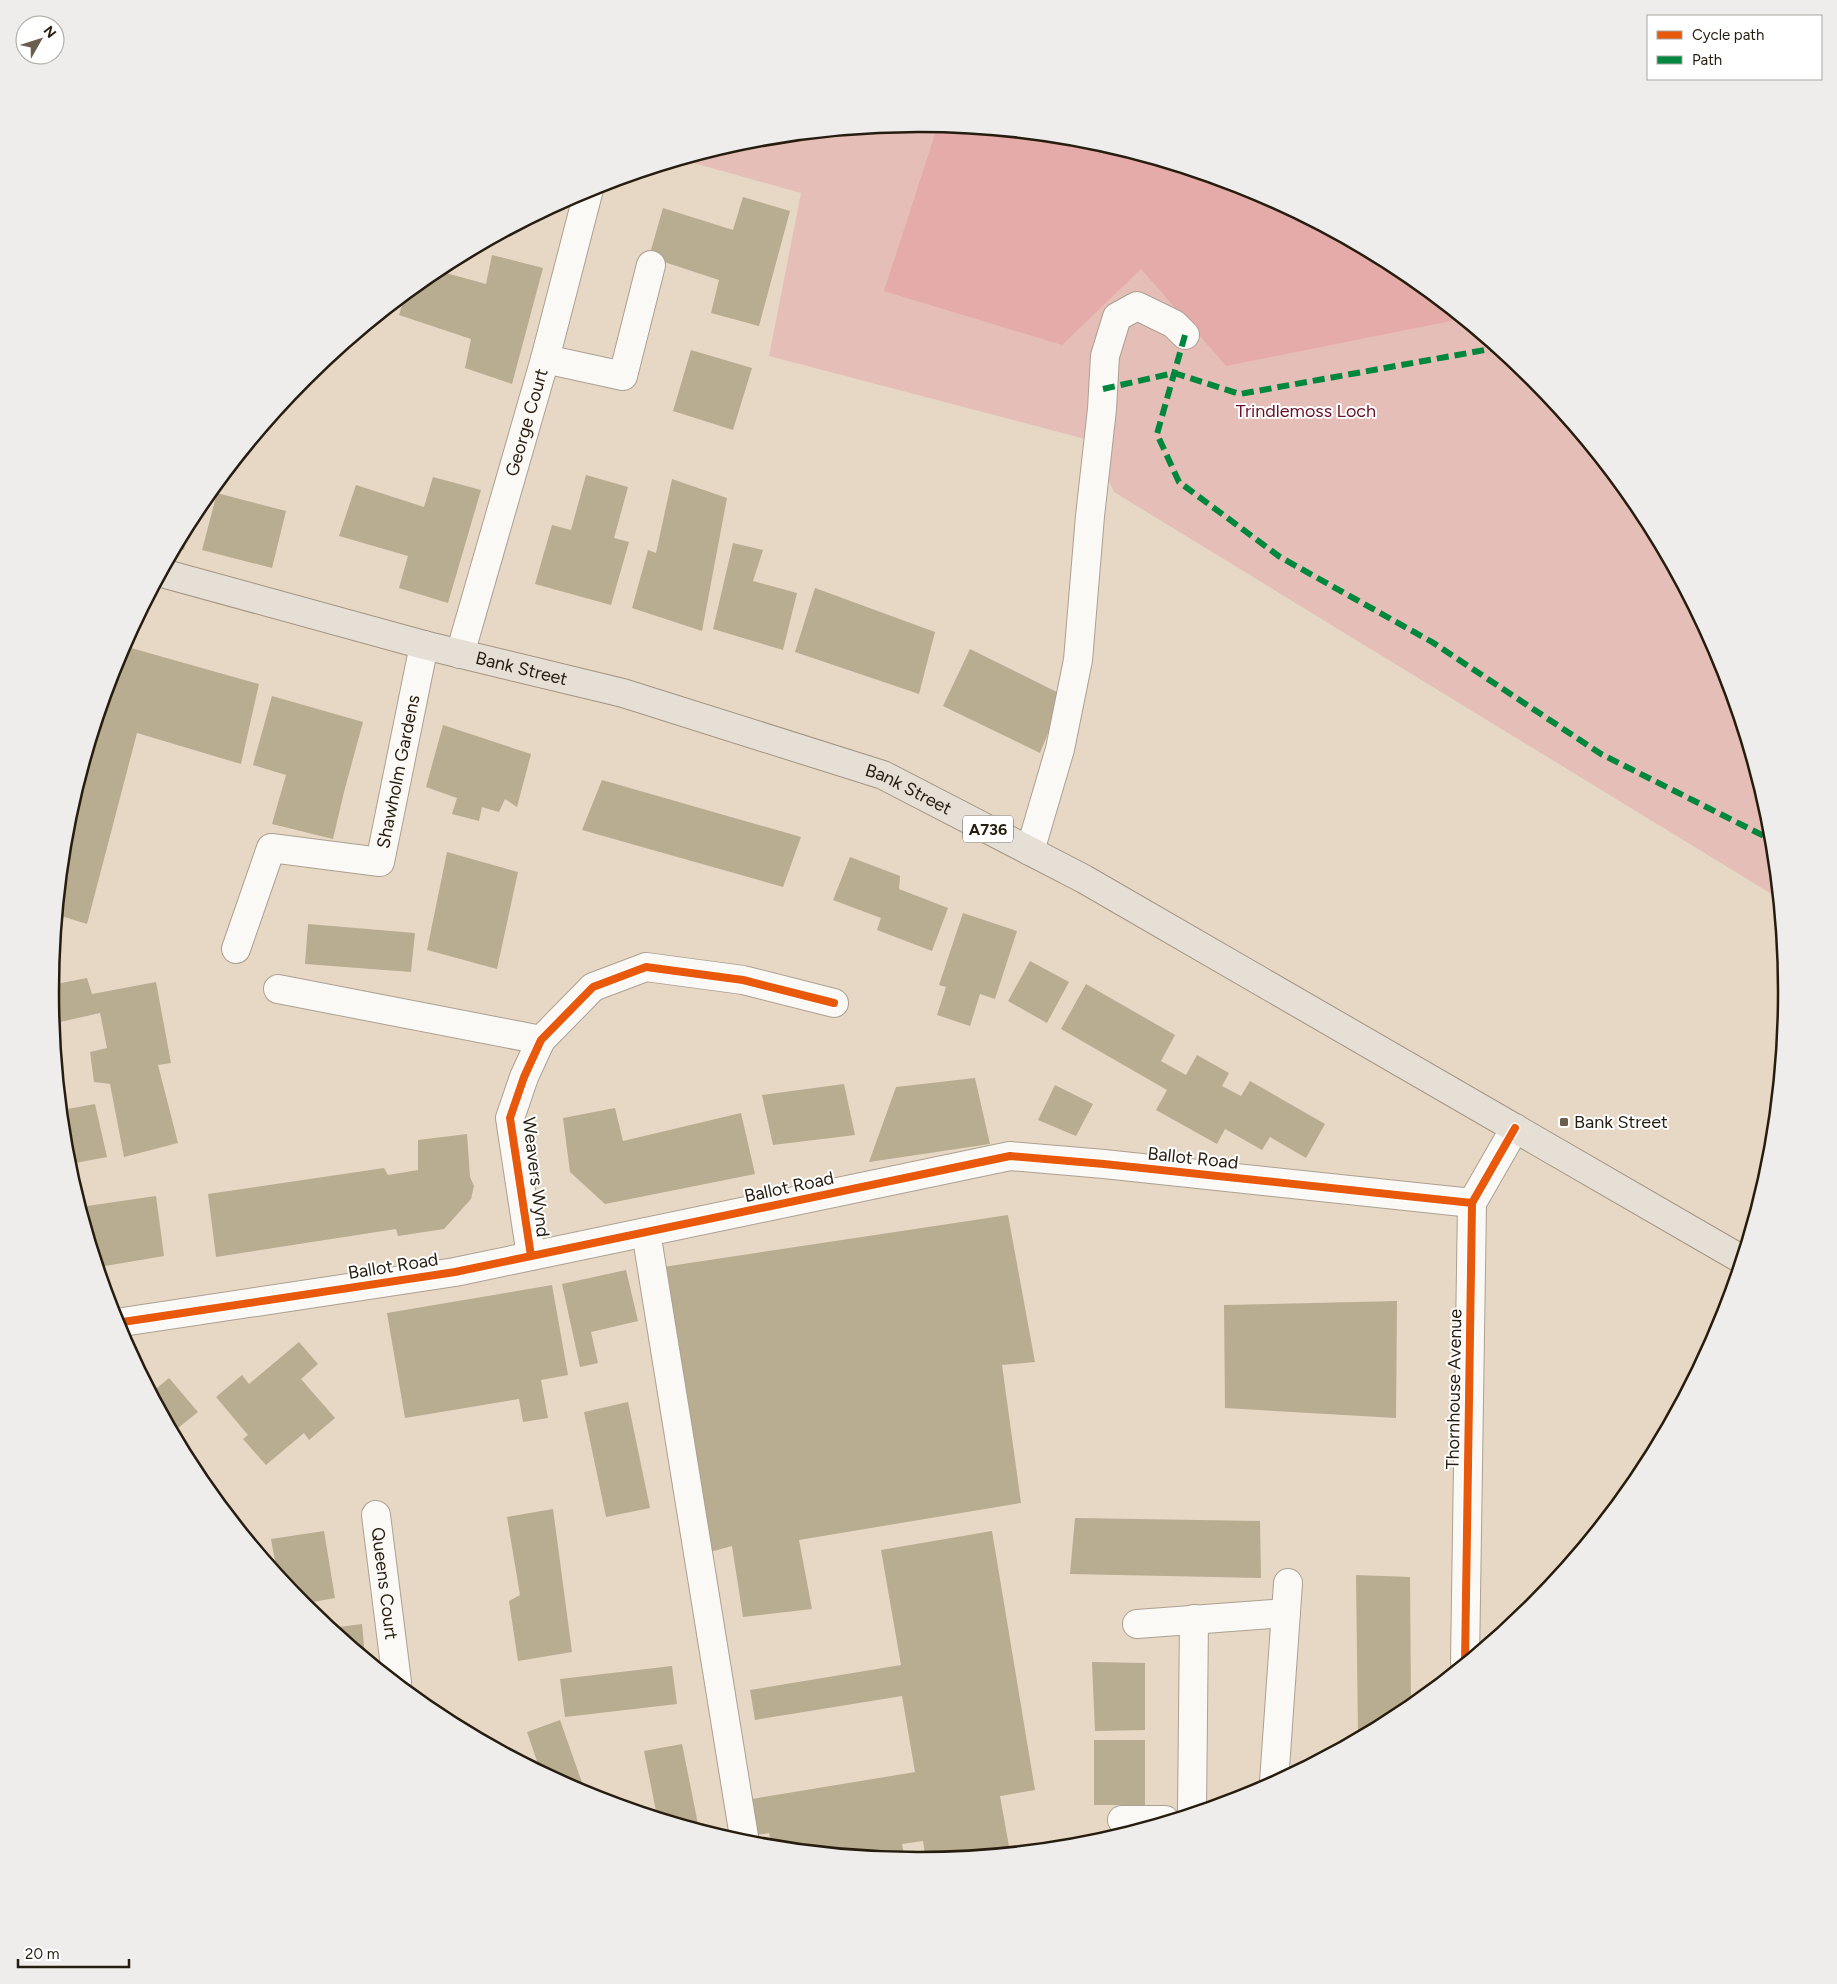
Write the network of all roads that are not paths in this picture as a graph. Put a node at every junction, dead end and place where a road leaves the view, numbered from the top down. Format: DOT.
graph roads {
  1 [pos="586,199"];
  2 [pos="651,265"];
  3 [pos="1185,335"];
  4 [pos="545,359"];
  5 [pos="167,574"];
  6 [pos="424,646"];
  7 [pos="460,654"];
  8 [pos="1030,851"];
  9 [pos="236,949"];
  10 [pos="278,989"];
  11 [pos="834,1004"];
  12 [pos="541,1040"];
  13 [pos="1515,1128"];
  14 [pos="1472,1203"];
  15 [pos="646,1232"];
  16 [pos="531,1256"];
  17 [pos="1737,1256"];
  18 [pos="124,1322"];
  19 [pos="376,1515"];
  20 [pos="1288,1583"];
  21 [pos="1286,1612"];
  22 [pos="1194,1619"];
  23 [pos="1137,1624"];
  24 [pos="1465,1655"];
  25 [pos="396,1675"];
  26 [pos="1275,1774"];
  27 [pos="1192,1807"];
  28 [pos="1122,1820"];
  29 [pos="1148,1820"];
  30 [pos="743,1833"];
  1 -- 4 [label="street, George Court"];
  2 -- 4 [label="street"];
  3 -- 8 [label="street"];
  4 -- 7 [label="street, George Court"];
  5 -- 6 [label="main road, Bank Street / A736"];
  6 -- 7 [label="main road, Bank Street / A736"];
  6 -- 9 [label="street, Shawholm Gardens"];
  7 -- 8 [label="main road, Bank Street / A736"];
  8 -- 13 [label="main road, Bank Street / A736"];
  10 -- 12 [label="street"];
  11 -- 12 [label="street, Weavers Wynd"];
  12 -- 16 [label="street, Weavers Wynd"];
  13 -- 14 [label="street, Thornhouse Avenue"];
  13 -- 17 [label="main road, Bank Street / A736"];
  14 -- 15 [label="street, Ballot Road"];
  14 -- 24 [label="street, Thornhouse Avenue"];
  15 -- 16 [label="street, Ballot Road"];
  15 -- 30 [label="street"];
  16 -- 18 [label="street, Ballot Road"];
  19 -- 25 [label="street, Queens Court"];
  20 -- 21 [label="street"];
  21 -- 22 [label="street"];
  21 -- 26 [label="street"];
  22 -- 23 [label="street"];
  22 -- 27 [label="street"];
  28 -- 29 [label="street"];
}
